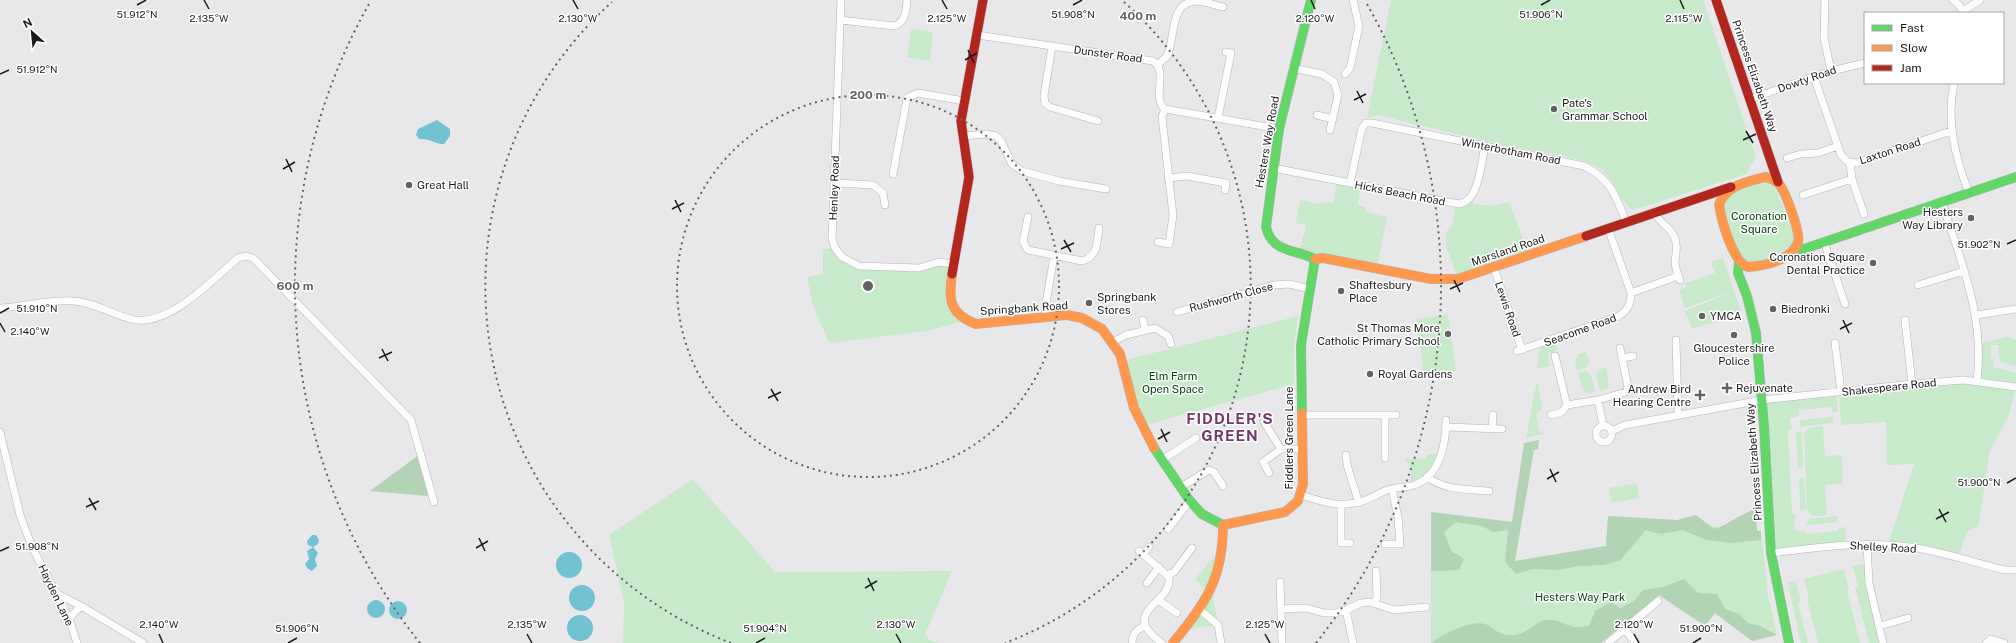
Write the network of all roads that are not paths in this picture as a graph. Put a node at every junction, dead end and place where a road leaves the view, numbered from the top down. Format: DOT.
graph roads {
  1 [pos="841,0"];
  2 [pos="907,0"];
  3 [pos="983,0"];
  4 [pos="1311,0"];
  5 [pos="1353,0"];
  6 [pos="1716,0"];
  7 [pos="1825,0"];
  8 [pos="1953,0"];
  9 [pos="1980,0"];
  10 [pos="1223,7"];
  11 [pos="1964,12"];
  12 [pos="840,20"];
  13 [pos="977,34"];
  14 [pos="1052,46"];
  15 [pos="1226,52"];
  16 [pos="1864,63"];
  17 [pos="1158,64"];
  18 [pos="1293,68"];
  19 [pos="1831,71"];
  20 [pos="1345,74"];
  21 [pos="1814,77"];
  22 [pos="1954,84"];
  23 [pos="1750,99"];
  24 [pos="964,101"];
  25 [pos="1164,109"];
  26 [pos="1317,116"];
  27 [pos="1218,118"];
  28 [pos="1333,119"];
  29 [pos="1098,121"];
  30 [pos="1279,129"];
  31 [pos="1330,130"];
  32 [pos="1951,131"];
  33 [pos="962,136"];
  34 [pos="1485,146"];
  35 [pos="1838,146"];
  36 [pos="1787,158"];
  37 [pos="1772,160"];
  38 [pos="1850,163"];
  39 [pos="1273,168"];
  40 [pos="894,174"];
  41 [pos="2016,176"];
  42 [pos="1765,177"];
  43 [pos="1168,178"];
  44 [pos="1852,179"];
  45 [pos="1778,182"];
  46 [pos="835,183"];
  47 [pos="1350,183"];
  48 [pos="1731,187"];
  49 [pos="1106,189"];
  50 [pos="1225,190"];
  51 [pos="1968,193"];
  52 [pos="1803,195"];
  53 [pos="1703,196"];
  54 [pos="1942,202"];
  55 [pos="885,205"];
  56 [pos="1719,207"];
  57 [pos="1654,212"];
  58 [pos="1864,214"];
  59 [pos="1028,217"];
  60 [pos="1626,222"];
  61 [pos="1099,228"];
  62 [pos="1608,228"];
  63 [pos="1799,237"];
  64 [pos="1158,242"];
  65 [pos="1820,243"];
  66 [pos="1792,253"];
  67 [pos="1054,256"];
  68 [pos="1315,259"];
  69 [pos="1739,261"];
  70 [pos="954,264"];
  71 [pos="1494,268"];
  72 [pos="1756,268"];
  73 [pos="1964,271"];
  74 [pos="1742,280"];
  75 [pos="1918,286"];
  76 [pos="1310,289"];
  77 [pos="1630,293"];
  78 [pos="1845,304"];
  79 [pos="0,308"];
  80 [pos="2016,309"];
  81 [pos="1177,312"];
  82 [pos="1976,315"];
  83 [pos="1046,317"];
  84 [pos="1143,320"];
  85 [pos="1905,320"];
  86 [pos="1145,330"];
  87 [pos="1676,340"];
  88 [pos="1113,342"];
  89 [pos="1835,343"];
  90 [pos="1170,344"];
  91 [pos="1620,348"];
  92 [pos="1520,350"];
  93 [pos="1555,356"];
  94 [pos="1633,356"];
  95 [pos="1623,358"];
  96 [pos="1977,381"];
  97 [pos="1912,384"];
  98 [pos="2016,387"];
  99 [pos="1840,392"];
  100 [pos="1598,400"];
  101 [pos="1762,400"];
  102 [pos="1567,405"];
  103 [pos="1678,414"];
  104 [pos="1302,415"];
  105 [pos="1396,415"];
  106 [pos="1551,415"];
  107 [pos="1385,416"];
  108 [pos="1493,416"];
  109 [pos="1264,422"];
  110 [pos="1603,425"];
  111 [pos="1492,429"];
  112 [pos="1502,429"];
  113 [pos="1612,431"];
  114 [pos="0,432"];
  115 [pos="1196,438"];
  116 [pos="1281,449"];
  117 [pos="1303,449"];
  118 [pos="1346,455"];
  119 [pos="1385,458"];
  120 [pos="1162,460"];
  121 [pos="1269,473"];
  122 [pos="1427,477"];
  123 [pos="1222,486"];
  124 [pos="1181,488"];
  125 [pos="1392,489"];
  126 [pos="1489,491"];
  127 [pos="1301,495"];
  128 [pos="1190,501"];
  129 [pos="434,502"];
  130 [pos="1358,503"];
  131 [pos="1341,505"];
  132 [pos="1223,525"];
  133 [pos="1168,529"];
  134 [pos="1350,543"];
  135 [pos="1385,544"];
  136 [pos="1867,544"];
  137 [pos="1149,547"];
  138 [pos="1192,548"];
  139 [pos="1771,553"];
  140 [pos="1159,567"];
  141 [pos="2016,570"];
  142 [pos="1376,572"];
  143 [pos="1167,575"];
  144 [pos="1280,582"];
  145 [pos="1146,583"];
  146 [pos="56,593"];
  147 [pos="1158,600"];
  148 [pos="1658,601"];
  149 [pos="1374,602"];
  150 [pos="81,606"];
  151 [pos="1426,607"];
  152 [pos="1199,609"];
  153 [pos="1281,609"];
  154 [pos="1346,610"];
  155 [pos="1177,613"];
  156 [pos="69,618"];
  157 [pos="1908,618"];
  158 [pos="1145,626"];
  159 [pos="1879,626"];
  160 [pos="1624,629"];
  161 [pos="1609,642"];
  162 [pos="77,643"];
  163 [pos="143,643"];
  164 [pos="1132,643"];
  165 [pos="1162,643"];
  166 [pos="1173,643"];
  167 [pos="1222,643"];
  168 [pos="1282,643"];
  169 [pos="1353,643"];
  170 [pos="1636,643"];
  171 [pos="1789,643"];
  172 [pos="1883,643"];
  173 [pos="1986,643"];
  174 [pos="2004,643"];
  1 -- 12 [label="street, Henley Road"];
  2 -- 12 [label="street"];
  3 -- 13 [label="street, Springbank Road"];
  4 -- 18 [label="street, Hesters Way Road"];
  5 -- 20 [label="street"];
  6 -- 23 [label="street, Princess Elizabeth Way"];
  7 -- 19 [label="street"];
  8 -- 11 [label="street"];
  9 -- 11 [label="street"];
  10 -- 17 [label="street"];
  12 -- 46 [label="street, Henley Road"];
  13 -- 14 [label="street, Dunster Road"];
  13 -- 24 [label="street, Springbank Road"];
  14 -- 17 [label="street, Dunster Road"];
  14 -- 29 [label="street"];
  15 -- 27 [label="street"];
  16 -- 19 [label="street, Dowty Road"];
  17 -- 25 [label="street, Dunster Road"];
  18 -- 28 [label="street"];
  18 -- 30 [label="street, Hesters Way Road"];
  19 -- 21 [label="street, Dowty Road"];
  21 -- 23 [label="street, Dowty Road"];
  21 -- 35 [label="street, Laxton Road"];
  22 -- 32 [label="street"];
  23 -- 37 [label="street, Princess Elizabeth Way"];
  24 -- 33 [label="street, Springbank Road"];
  24 -- 40 [label="street"];
  25 -- 27 [label="street"];
  25 -- 43 [label="street, Dunster Road"];
  26 -- 28 [label="street"];
  27 -- 30 [label="street"];
  28 -- 31 [label="street"];
  30 -- 39 [label="street, Hesters Way Road"];
  32 -- 38 [label="street, Laxton Road"];
  32 -- 51 [label="street"];
  33 -- 49 [label="street"];
  33 -- 70 [label="street, Springbank Road"];
  34 -- 47 [label="street, Hicks Beach Road"];
  34 -- 47 [label="street, Winterbotham Road"];
  34 -- 60 [label="street, Winterbotham Road"];
  35 -- 36 [label="street"];
  35 -- 38 [label="street, Laxton Road"];
  37 -- 42 [label="street"];
  37 -- 45 [label="street, Princess Elizabeth Way"];
  38 -- 44 [label="street"];
  39 -- 47 [label="street, Hicks Beach Road"];
  39 -- 68 [label="street, Hesters Way Road"];
  41 -- 51 [label="street"];
  42 -- 45 [label="street"];
  42 -- 48 [label="street"];
  43 -- 50 [label="street"];
  43 -- 64 [label="street, Dunster Road"];
  44 -- 52 [label="street"];
  44 -- 58 [label="street"];
  45 -- 63 [label="street"];
  46 -- 55 [label="street"];
  46 -- 70 [label="street, Henley Road"];
  48 -- 53 [label="street, Marsland Road"];
  48 -- 56 [label="street"];
  51 -- 54 [label="street"];
  53 -- 56 [label="street"];
  53 -- 57 [label="street, Marsland Road"];
  54 -- 65 [label="street"];
  54 -- 73 [label="street"];
  56 -- 69 [label="street"];
  57 -- 60 [label="street, Marsland Road"];
  57 -- 77 [label="street"];
  59 -- 67 [label="street"];
  60 -- 62 [label="street, Marsland Road"];
  61 -- 67 [label="street"];
  62 -- 71 [label="street, Marsland Road"];
  62 -- 77 [label="street"];
  63 -- 65 [label="street"];
  63 -- 66 [label="street"];
  65 -- 66 [label="street"];
  65 -- 78 [label="street"];
  66 -- 72 [label="street"];
  67 -- 83 [label="street"];
  68 -- 71 [label="street, Marsland Road"];
  68 -- 76 [label="street, Fiddlers Green Lane"];
  69 -- 72 [label="street"];
  69 -- 74 [label="street, Princess Elizabeth Way"];
  70 -- 83 [label="street, Springbank Road"];
  71 -- 92 [label="street, Lewis Road"];
  72 -- 74 [label="street"];
  73 -- 75 [label="street"];
  73 -- 82 [label="street"];
  74 -- 101 [label="street, Princess Elizabeth Way"];
  76 -- 81 [label="street, Rushworth Close"];
  76 -- 104 [label="street, Fiddlers Green Lane"];
  77 -- 92 [label="street, Seacome Road"];
  79 -- 129 [label="street"];
  80 -- 82 [label="street"];
  82 -- 96 [label="street"];
  83 -- 88 [label="street, Springbank Road"];
  84 -- 86 [label="street"];
  85 -- 97 [label="street"];
  86 -- 88 [label="street"];
  86 -- 90 [label="street"];
  87 -- 103 [label="street"];
  88 -- 120 [label="street, Springbank Road"];
  89 -- 99 [label="street"];
  91 -- 95 [label="street"];
  93 -- 102 [label="street"];
  94 -- 95 [label="street"];
  95 -- 100 [label="street"];
  96 -- 97 [label="street, Shakespeare Road"];
  96 -- 98 [label="street, Shakespeare Road"];
  97 -- 99 [label="street, Shakespeare Road"];
  99 -- 101 [label="street, Shakespeare Road"];
  100 -- 102 [label="street"];
  100 -- 110 [label="street"];
  101 -- 103 [label="street, Shakespeare Road"];
  101 -- 139 [label="street, Princess Elizabeth Way"];
  102 -- 106 [label="street"];
  103 -- 113 [label="street, Shakespeare Road"];
  104 -- 107 [label="street"];
  104 -- 117 [label="street, Fiddlers Green Lane"];
  105 -- 107 [label="street"];
  107 -- 119 [label="street"];
  108 -- 111 [label="street"];
  109 -- 116 [label="street"];
  110 -- 113 [label="street"];
  110 -- 113 [label="street"];
  111 -- 112 [label="street"];
  111 -- 122 [label="street"];
  114 -- 146 [label="street, Hayden Lane"];
  115 -- 120 [label="street"];
  116 -- 117 [label="street"];
  116 -- 121 [label="street"];
  117 -- 127 [label="street, Fiddlers Green Lane"];
  118 -- 130 [label="street"];
  120 -- 124 [label="street, Springbank Road"];
  122 -- 125 [label="street"];
  122 -- 126 [label="street"];
  123 -- 124 [label="street"];
  124 -- 128 [label="street, Springbank Road"];
  125 -- 130 [label="street"];
  125 -- 135 [label="street"];
  127 -- 131 [label="street"];
  127 -- 132 [label="street, Fiddlers Green Lane"];
  128 -- 132 [label="street, Springbank Road"];
  128 -- 133 [label="street"];
  130 -- 131 [label="street"];
  131 -- 134 [label="street"];
  132 -- 152 [label="street"];
  136 -- 139 [label="street, Shelley Road"];
  136 -- 141 [label="street, Shelley Road"];
  136 -- 159 [label="street"];
  137 -- 140 [label="street"];
  138 -- 143 [label="street"];
  139 -- 171 [label="street, Princess Elizabeth Way"];
  140 -- 143 [label="street"];
  140 -- 145 [label="street"];
  142 -- 149 [label="street"];
  143 -- 147 [label="street"];
  144 -- 153 [label="street"];
  146 -- 150 [label="street"];
  146 -- 156 [label="street, Hayden Lane"];
  147 -- 155 [label="street"];
  147 -- 158 [label="street"];
  148 -- 160 [label="street"];
  149 -- 151 [label="street"];
  149 -- 154 [label="street"];
  150 -- 156 [label="street"];
  150 -- 163 [label="street"];
  152 -- 166 [label="street"];
  152 -- 167 [label="street"];
  153 -- 154 [label="street"];
  153 -- 168 [label="street"];
  154 -- 169 [label="street"];
  156 -- 162 [label="street, Hayden Lane"];
  157 -- 159 [label="street"];
  158 -- 164 [label="street"];
  158 -- 165 [label="street"];
  159 -- 172 [label="street"];
  160 -- 161 [label="street"];
  160 -- 170 [label="street"];
  173 -- 174 [label="street"];
}
